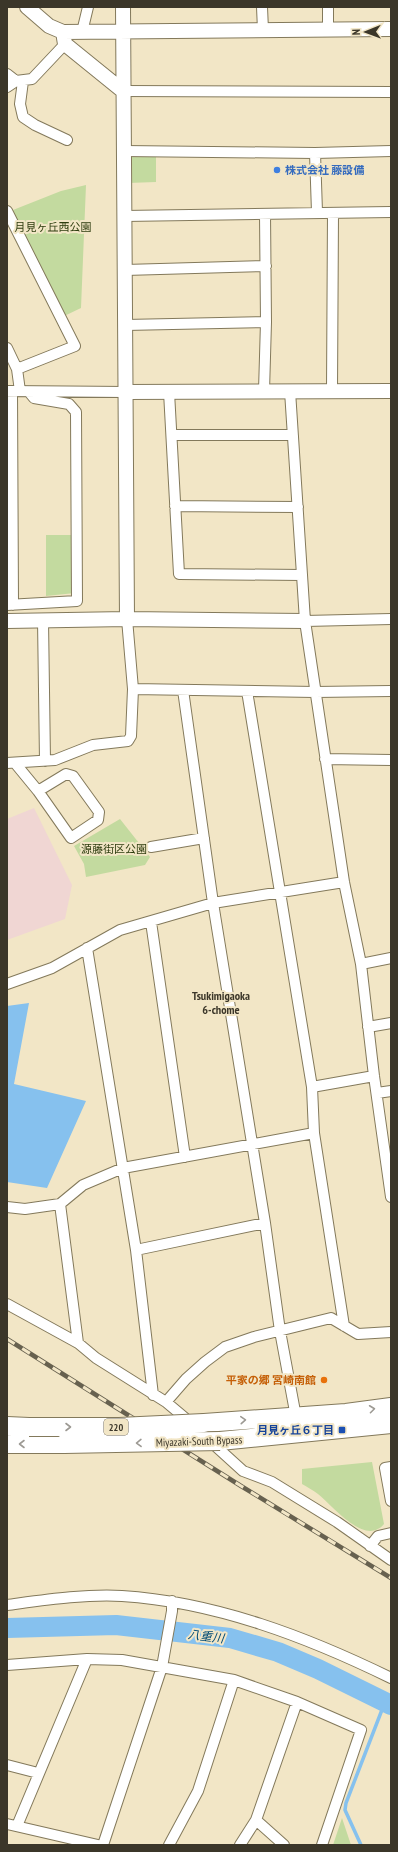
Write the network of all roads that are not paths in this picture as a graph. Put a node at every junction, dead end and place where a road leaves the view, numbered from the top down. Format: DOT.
graph roads {
  1 [pos="27,7"];
  2 [pos="88,7"];
  3 [pos="123,7"];
  4 [pos="262,7"];
  5 [pos="328,7"];
  6 [pos="328,29"];
  7 [pos="391,29"];
  8 [pos="263,30"];
  9 [pos="123,31"];
  10 [pos="82,32"];
  11 [pos="64,38"];
  12 [pos="7,74"];
  13 [pos="19,81"];
  14 [pos="7,87"];
  15 [pos="124,91"];
  16 [pos="391,92"];
  17 [pos="67,140"];
  18 [pos="124,151"];
  19 [pos="391,151"];
  20 [pos="315,153"];
  21 [pos="7,211"];
  22 [pos="317,212"];
  23 [pos="391,212"];
  24 [pos="333,213"];
  25 [pos="265,214"];
  26 [pos="124,216"];
  27 [pos="266,266"];
  28 [pos="125,270"];
  29 [pos="266,322"];
  30 [pos="125,325"];
  31 [pos="7,348"];
  32 [pos="17,369"];
  33 [pos="17,391"];
  34 [pos="264,391"];
  35 [pos="332,391"];
  36 [pos="391,391"];
  37 [pos="126,392"];
  38 [pos="169,392"];
  39 [pos="290,392"];
  40 [pos="172,435"];
  41 [pos="293,435"];
  42 [pos="175,506"];
  43 [pos="298,508"];
  44 [pos="302,575"];
  45 [pos="10,605"];
  46 [pos="127,619"];
  47 [pos="391,619"];
  48 [pos="44,620"];
  49 [pos="7,621"];
  50 [pos="305,621"];
  51 [pos="133,689"];
  52 [pos="183,690"];
  53 [pos="247,691"];
  54 [pos="391,691"];
  55 [pos="316,692"];
  56 [pos="325,759"];
  57 [pos="391,760"];
  58 [pos="45,761"];
  59 [pos="11,763"];
  60 [pos="38,791"];
  61 [pos="204,838"];
  62 [pos="151,847"];
  63 [pos="344,882"];
  64 [pos="280,892"];
  65 [pos="213,903"];
  66 [pos="151,922"];
  67 [pos="87,948"];
  68 [pos="391,958"];
  69 [pos="361,964"];
  70 [pos="7,984"];
  71 [pos="391,1023"];
  72 [pos="368,1027"];
  73 [pos="374,1076"];
  74 [pos="312,1087"];
  75 [pos="391,1091"];
  76 [pos="376,1093"];
  77 [pos="314,1133"];
  78 [pos="252,1145"];
  79 [pos="185,1157"];
  80 [pos="388,1158"];
  81 [pos="122,1168"];
  82 [pos="391,1197"];
  83 [pos="60,1204"];
  84 [pos="7,1207"];
  85 [pos="265,1223"];
  86 [pos="136,1250"];
  87 [pos="7,1304"];
  88 [pos="344,1326"];
  89 [pos="280,1331"];
  90 [pos="391,1332"];
  91 [pos="78,1343"];
  92 [pos="153,1395"];
  93 [pos="166,1402"];
  94 [pos="391,1407"];
  95 [pos="296,1417"];
  96 [pos="391,1424"];
  97 [pos="7,1426"];
  98 [pos="7,1444"];
  99 [pos="391,1467"];
  100 [pos="391,1501"];
  101 [pos="391,1533"];
  102 [pos="370,1546"];
  103 [pos="391,1560"];
  104 [pos="172,1601"];
  105 [pos="7,1604"];
  106 [pos="87,1659"];
  107 [pos="163,1662"];
  108 [pos="7,1665"];
  109 [pos="391,1678"];
  110 [pos="234,1680"];
  111 [pos="297,1702"];
  112 [pos="7,1764"];
  113 [pos="38,1773"];
  114 [pos="256,1820"];
  115 [pos="12,1825"];
  116 [pos="98,1845"];
  117 [pos="103,1845"];
  118 [pos="169,1845"];
  119 [pos="240,1845"];
  120 [pos="284,1845"];
  121 [pos="322,1845"];
  1 -- 11 [label="street"];
  2 -- 10 [label="street"];
  3 -- 9 [label="street"];
  4 -- 8 [label="street"];
  5 -- 6 [label="street"];
  6 -- 7 [label="street"];
  6 -- 8 [label="street"];
  8 -- 9 [label="street"];
  9 -- 10 [label="street"];
  9 -- 15 [label="street"];
  10 -- 11 [label="street"];
  11 -- 13 [label="street"];
  11 -- 15 [label="street"];
  12 -- 13 [label="street"];
  13 -- 14 [label="street"];
  13 -- 17 [label="street"];
  15 -- 16 [label="street"];
  15 -- 18 [label="street"];
  18 -- 20 [label="street"];
  18 -- 26 [label="street"];
  19 -- 20 [label="street"];
  20 -- 22 [label="street"];
  21 -- 32 [label="street"];
  22 -- 24 [label="street"];
  22 -- 25 [label="street"];
  23 -- 24 [label="street"];
  24 -- 35 [label="street"];
  25 -- 26 [label="street"];
  25 -- 27 [label="street"];
  26 -- 28 [label="street"];
  27 -- 28 [label="street"];
  27 -- 29 [label="street"];
  28 -- 30 [label="street"];
  29 -- 30 [label="street"];
  29 -- 34 [label="street"];
  30 -- 37 [label="street"];
  31 -- 32 [label="street"];
  32 -- 33 [label="street"];
  33 -- 37 [label="street"];
  33 -- 45 [label="street"];
  33 -- 45 [label="street"];
  34 -- 38 [label="street"];
  34 -- 39 [label="street"];
  35 -- 36 [label="street"];
  35 -- 39 [label="street"];
  37 -- 38 [label="street"];
  37 -- 46 [label="street"];
  38 -- 40 [label="street"];
  39 -- 41 [label="street"];
  40 -- 41 [label="street"];
  40 -- 42 [label="street"];
  41 -- 43 [label="street"];
  42 -- 43 [label="street"];
  42 -- 44 [label="street"];
  43 -- 44 [label="street"];
  44 -- 50 [label="street"];
  46 -- 48 [label="street"];
  46 -- 50 [label="street"];
  46 -- 51 [label="street"];
  47 -- 50 [label="street"];
  48 -- 49 [label="street"];
  48 -- 58 [label="street"];
  50 -- 55 [label="street"];
  51 -- 52 [label="street"];
  51 -- 58 [label="street"];
  52 -- 53 [label="street"];
  52 -- 61 [label="street"];
  53 -- 55 [label="street"];
  53 -- 64 [label="street"];
  54 -- 55 [label="street"];
  55 -- 56 [label="street"];
  56 -- 57 [label="street"];
  56 -- 63 [label="street"];
  58 -- 59 [label="street"];
  59 -- 60 [label="street"];
  60 -- 60 [label="street"];
  61 -- 62 [label="street"];
  61 -- 65 [label="street"];
  63 -- 64 [label="street"];
  63 -- 69 [label="street"];
  64 -- 65 [label="street"];
  64 -- 74 [label="street"];
  65 -- 66 [label="street"];
  65 -- 78 [label="street"];
  66 -- 67 [label="street"];
  66 -- 79 [label="street"];
  67 -- 70 [label="street"];
  67 -- 81 [label="street"];
  68 -- 69 [label="street"];
  69 -- 72 [label="street"];
  71 -- 72 [label="street"];
  72 -- 73 [label="street"];
  73 -- 74 [label="street"];
  73 -- 76 [label="street"];
  74 -- 77 [label="street"];
  75 -- 76 [label="street"];
  76 -- 80 [label="street"];
  77 -- 78 [label="street"];
  77 -- 88 [label="street"];
  78 -- 79 [label="street"];
  78 -- 85 [label="street"];
  79 -- 81 [label="street"];
  80 -- 82 [label="street"];
  81 -- 83 [label="street"];
  81 -- 86 [label="street"];
  83 -- 84 [label="street"];
  83 -- 91 [label="street"];
  85 -- 86 [label="street"];
  85 -- 89 [label="street"];
  86 -- 92 [label="street"];
  87 -- 91 [label="street"];
  88 -- 89 [label="street"];
  88 -- 90 [label="street"];
  89 -- 93 [label="street"];
  89 -- 95 [label="street"];
  91 -- 92 [label="street"];
  92 -- 93 [label="street"];
  93 -- 102 [label="street"];
  95 -- 94 [label="highway, Miyazaki-South Bypass / 220, one-way"];
  97 -- 95 [label="highway, Miyazaki-South Bypass / 220, one-way, bridge"];
  96 -- 98 [label="highway, Miyazaki-South Bypass / 220, one-way, bridge"];
  99 -- 100 [label="street"];
  101 -- 102 [label="street"];
  102 -- 103 [label="street"];
  104 -- 105 [label="street"];
  104 -- 107 [label="street"];
  104 -- 109 [label="street"];
  106 -- 107 [label="street"];
  106 -- 108 [label="street"];
  106 -- 113 [label="street"];
  107 -- 110 [label="street"];
  107 -- 117 [label="street"];
  110 -- 111 [label="street"];
  110 -- 118 [label="street"];
  111 -- 114 [label="street"];
  111 -- 121 [label="street"];
  112 -- 113 [label="street"];
  113 -- 115 [label="street"];
  114 -- 119 [label="street"];
  114 -- 120 [label="street"];
  115 -- 116 [label="street"];
}
